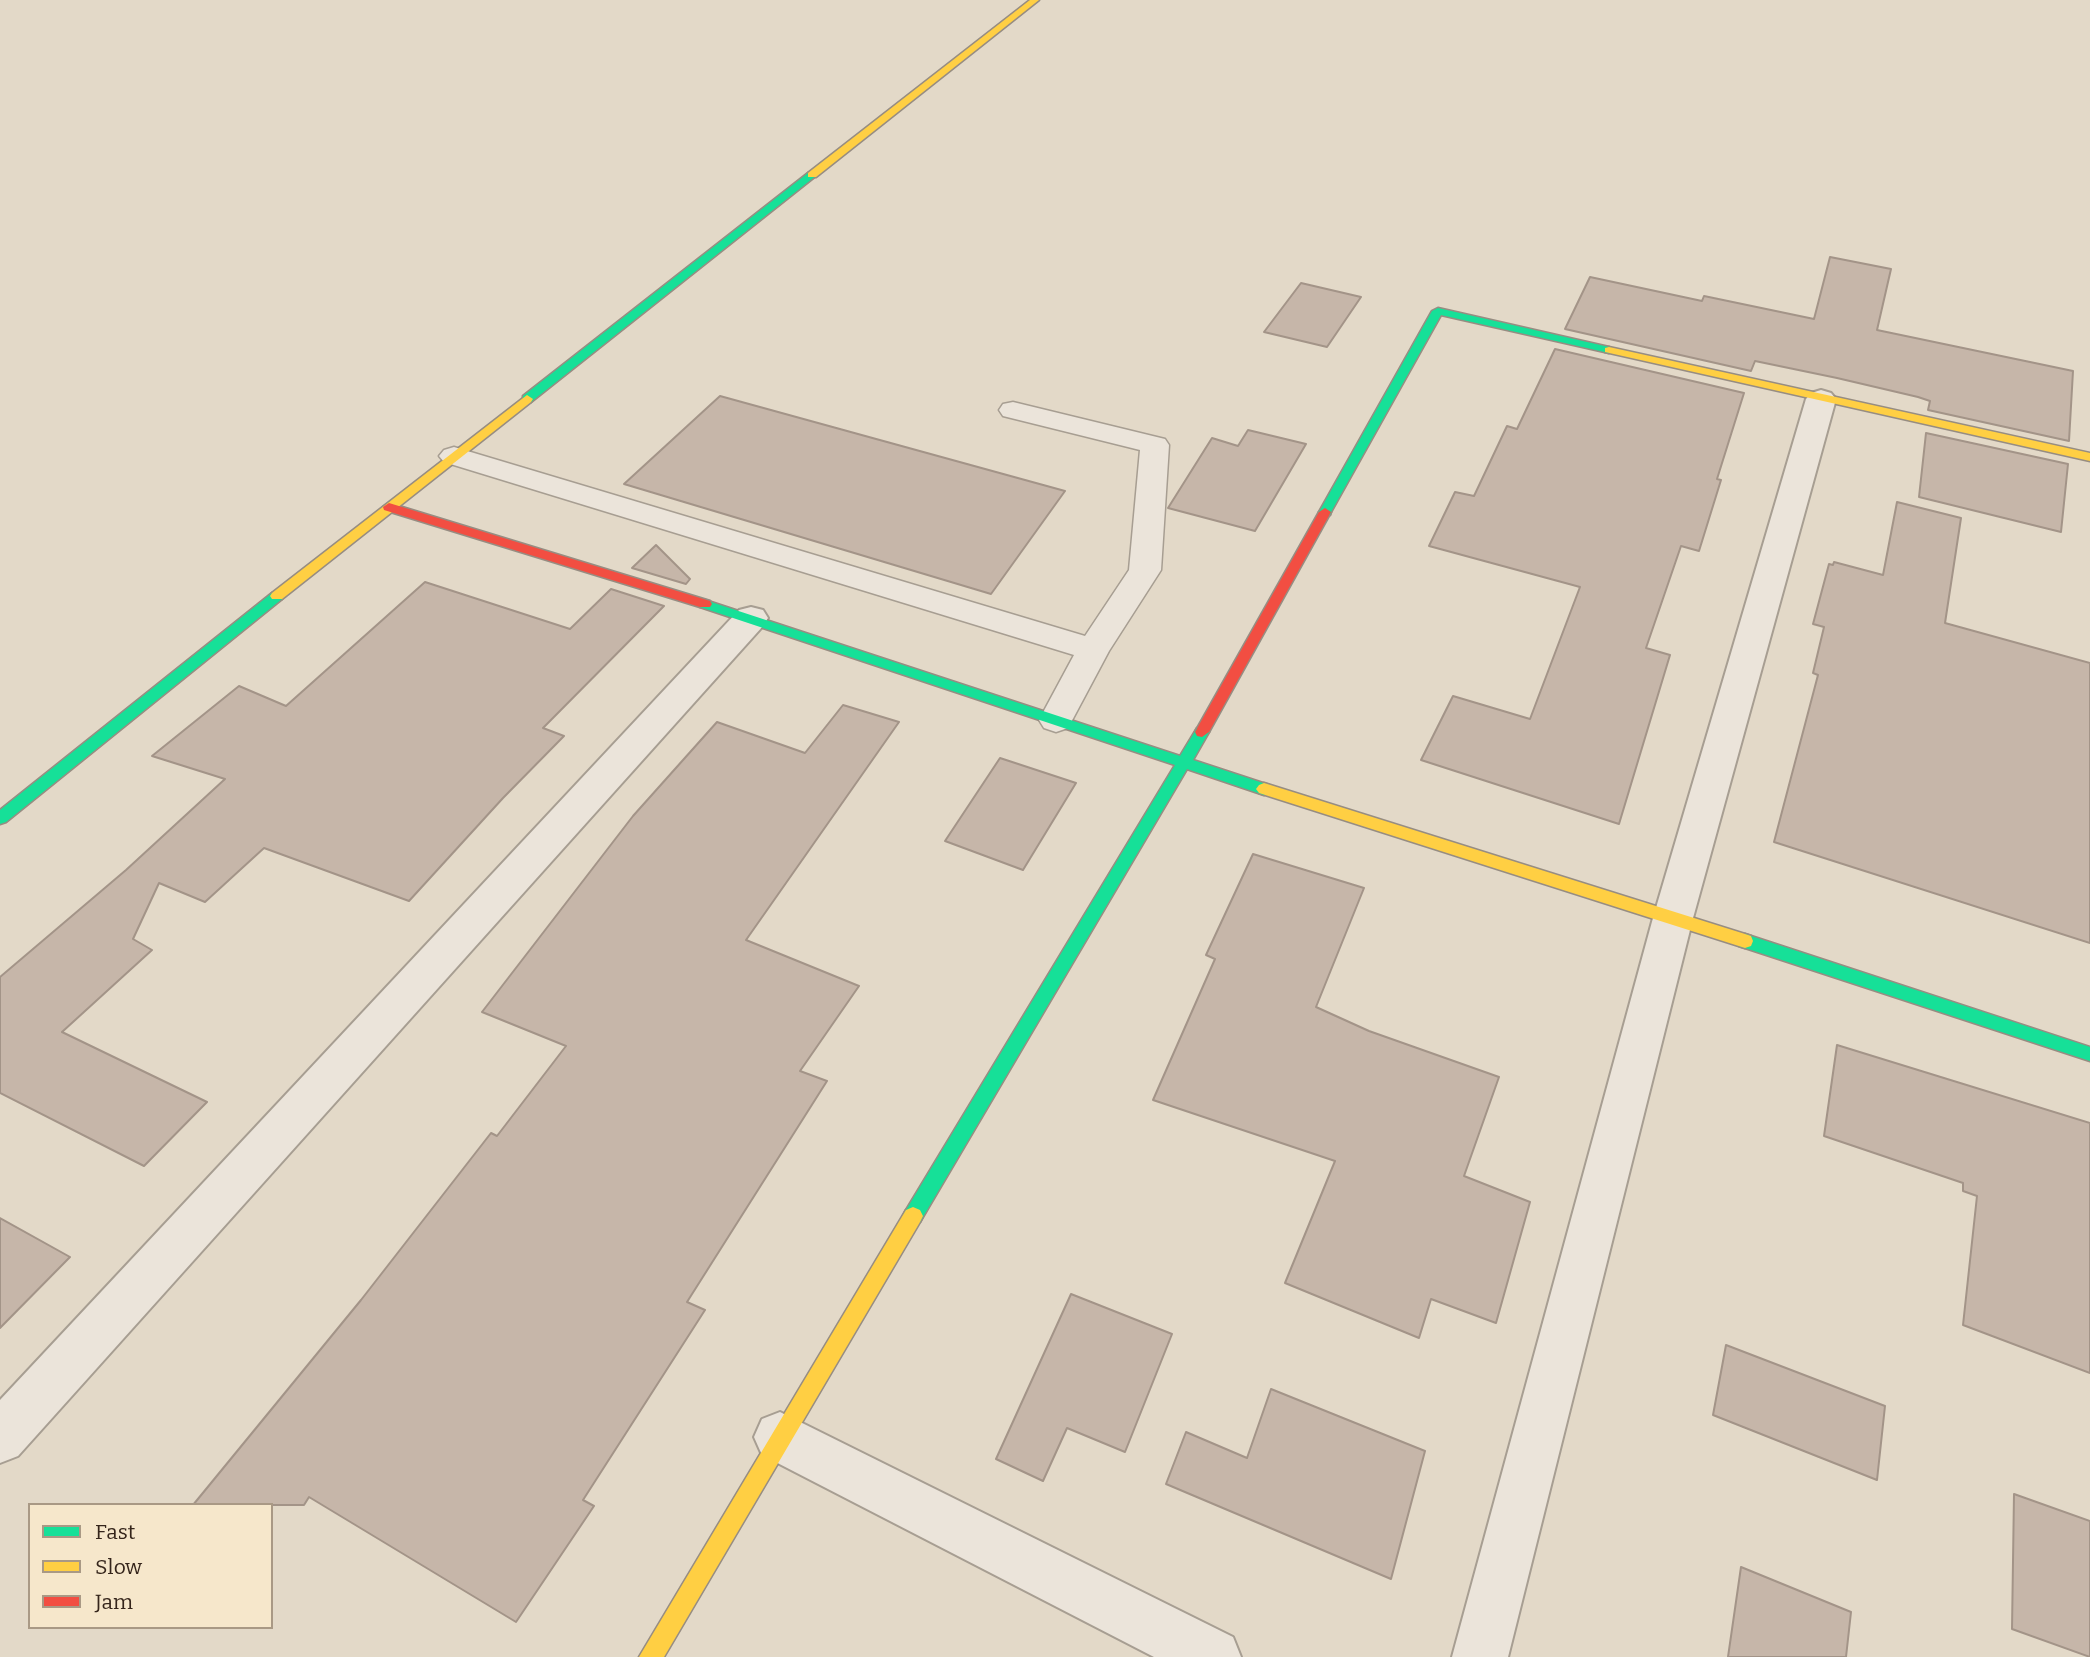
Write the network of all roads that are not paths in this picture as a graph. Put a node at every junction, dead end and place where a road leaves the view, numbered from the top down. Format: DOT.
graph roads {
  1 [pos="1035,0"];
  2 [pos="1821,399"];
  3 [pos="1013,410"];
  4 [pos="454,456"];
  5 [pos="2090,457"];
  6 [pos="389,508"];
  7 [pos="751,618"];
  8 [pos="1093,650"];
  9 [pos="1056,720"];
  10 [pos="1184,764"];
  11 [pos="0,818"];
  12 [pos="1674,918"];
  13 [pos="2090,1054"];
  14 [pos="780,1437"];
  15 [pos="0,1438"];
  16 [pos="651,1657"];
  17 [pos="1213,1657"];
  18 [pos="1480,1657"];
  1 -- 4 [label="street"];
  2 -- 5 [label="street"];
  2 -- 10 [label="street"];
  2 -- 12 [label="street"];
  3 -- 8 [label="lane"];
  4 -- 6 [label="street"];
  4 -- 8 [label="lane"];
  6 -- 7 [label="street"];
  6 -- 11 [label="street"];
  7 -- 9 [label="street"];
  7 -- 15 [label="street"];
  8 -- 9 [label="lane"];
  9 -- 10 [label="street"];
  10 -- 12 [label="street"];
  10 -- 14 [label="street"];
  12 -- 13 [label="street"];
  12 -- 18 [label="street"];
  14 -- 16 [label="street"];
  14 -- 17 [label="street"];
}
